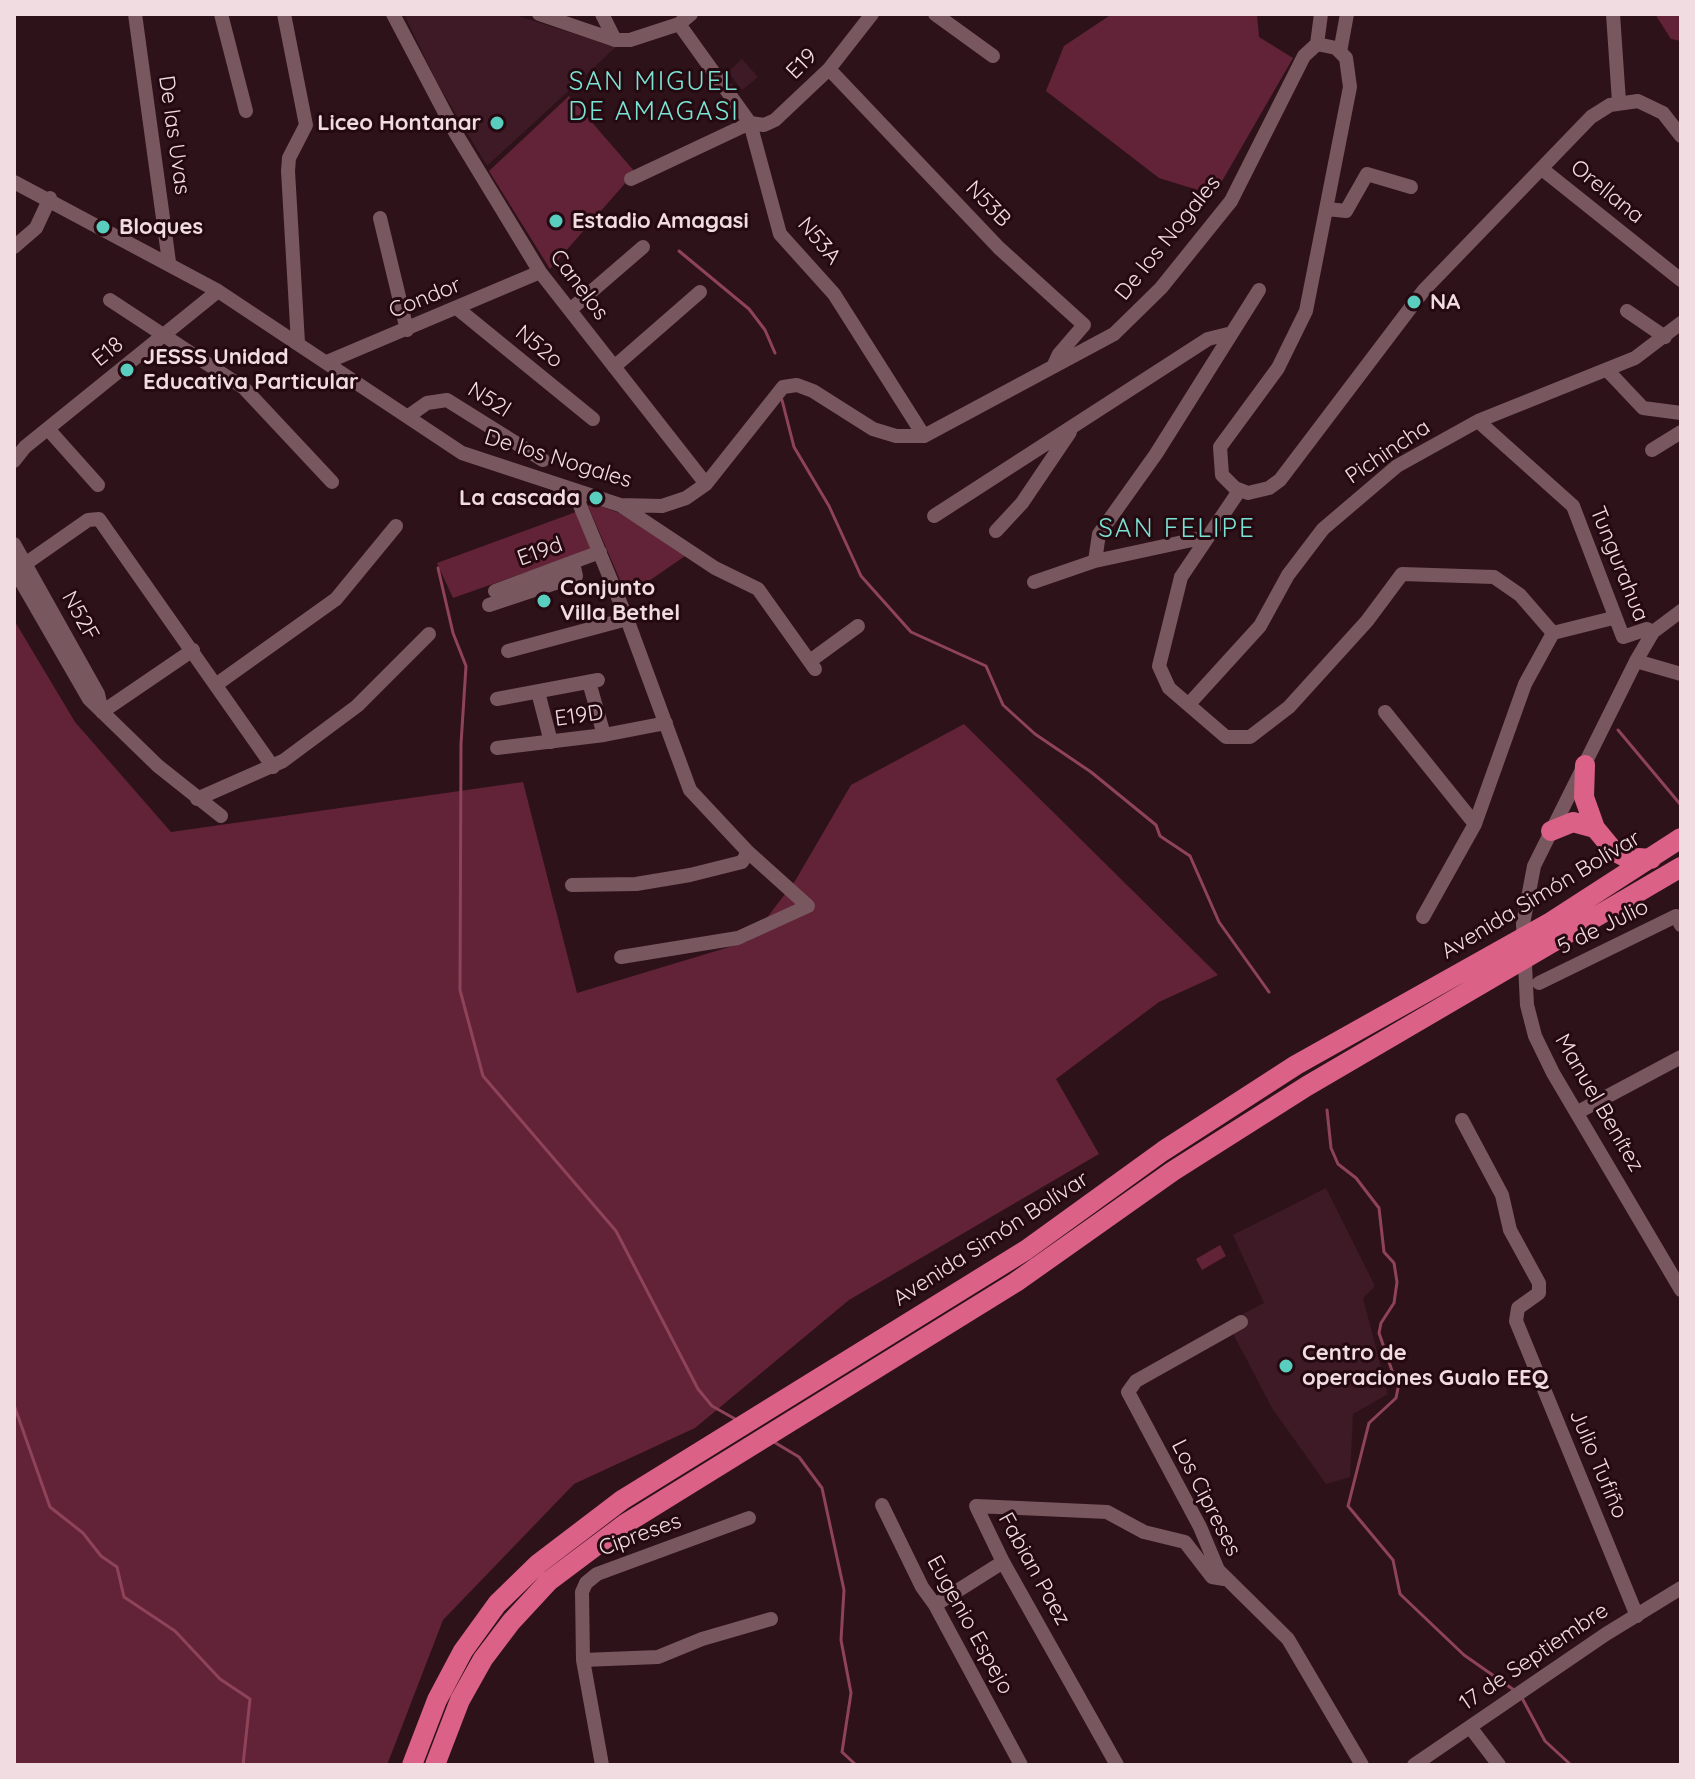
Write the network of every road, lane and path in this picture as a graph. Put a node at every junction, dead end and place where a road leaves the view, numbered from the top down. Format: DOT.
graph roads {
  1 [pos="135,14"];
  2 [pos="221,14"];
  3 [pos="284,14"];
  4 [pos="393,14"];
  5 [pos="539,14"];
  6 [pos="602,14"];
  7 [pos="872,14"];
  8 [pos="935,14"];
  9 [pos="1321,14"];
  10 [pos="1347,14"];
  11 [pos="1613,14"];
  12 [pos="685,19"];
  13 [pos="615,40"];
  14 [pos="1317,44"];
  15 [pos="1340,52"];
  16 [pos="993,56"];
  17 [pos="829,69"];
  18 [pos="1619,102"];
  19 [pos="246,111"];
  20 [pos="750,123"];
  21 [pos="1681,136"];
  22 [pos="1542,169"];
  23 [pos="631,179"];
  24 [pos="14,182"];
  25 [pos="1411,187"];
  26 [pos="50,198"];
  27 [pos="1327,209"];
  28 [pos="380,218"];
  29 [pos="14,247"];
  30 [pos="643,247"];
  31 [pos="169,262"];
  32 [pos="540,272"];
  33 [pos="1681,280"];
  34 [pos="1259,290"];
  35 [pos="218,291"];
  36 [pos="700,292"];
  37 [pos="110,300"];
  38 [pos="458,309"];
  39 [pos="570,310"];
  40 [pos="1627,311"];
  41 [pos="407,330"];
  42 [pos="166,333"];
  43 [pos="1675,333"];
  44 [pos="1228,334"];
  45 [pos="298,343"];
  46 [pos="327,362"];
  47 [pos="614,367"];
  48 [pos="1053,367"];
  49 [pos="1608,371"];
  50 [pos="1681,413"];
  51 [pos="410,415"];
  52 [pos="593,419"];
  53 [pos="1478,421"];
  54 [pos="1076,424"];
  55 [pos="48,429"];
  56 [pos="1681,432"];
  57 [pos="924,436"];
  58 [pos="20,450"];
  59 [pos="1652,450"];
  60 [pos="543,460"];
  61 [pos="14,461"];
  62 [pos="332,482"];
  63 [pos="706,484"];
  64 [pos="98,485"];
  65 [pos="574,491"];
  66 [pos="1239,491"];
  67 [pos="620,505"];
  68 [pos="934,516"];
  69 [pos="396,526"];
  70 [pos="996,531"];
  71 [pos="1206,537"];
  72 [pos="14,544"];
  73 [pos="600,552"];
  74 [pos="1095,561"];
  75 [pos="18,568"];
  76 [pos="1034,582"];
  77 [pos="492,598"];
  78 [pos="1681,611"];
  79 [pos="1613,618"];
  80 [pos="627,619"];
  81 [pos="858,626"];
  82 [pos="1653,632"];
  83 [pos="1553,633"];
  84 [pos="429,634"];
  85 [pos="193,650"];
  86 [pos="508,651"];
  87 [pos="1636,661"];
  88 [pos="1681,674"];
  89 [pos="217,684"];
  90 [pos="538,692"];
  91 [pos="497,699"];
  92 [pos="1189,704"];
  93 [pos="102,712"];
  94 [pos="1385,712"];
  95 [pos="666,723"];
  96 [pos="604,735"];
  97 [pos="551,742"];
  98 [pos="497,748"];
  99 [pos="1585,765"];
  100 [pos="273,767"];
  101 [pos="197,799"];
  102 [pos="221,816"];
  103 [pos="1475,824"];
  104 [pos="1551,831"];
  105 [pos="1600,835"];
  106 [pos="1681,838"];
  107 [pos="748,852"];
  108 [pos="1651,859"];
  109 [pos="1681,867"];
  110 [pos="572,885"];
  111 [pos="1592,897"];
  112 [pos="1423,917"];
  113 [pos="1681,925"];
  114 [pos="1556,931"];
  115 [pos="621,957"];
  116 [pos="1539,983"];
  117 [pos="1681,1057"];
  118 [pos="1578,1112"];
  119 [pos="1462,1120"];
  120 [pos="1681,1290"];
  121 [pos="1241,1322"];
  122 [pos="882,1505"];
  123 [pos="749,1518"];
  124 [pos="1003,1562"];
  125 [pos="1225,1579"];
  126 [pos="1681,1588"];
  127 [pos="935,1605"];
  128 [pos="1637,1616"];
  129 [pos="771,1619"];
  130 [pos="583,1660"];
  131 [pos="1470,1727"];
  132 [pos="412,1765"];
  133 [pos="435,1765"];
  134 [pos="602,1765"];
  135 [pos="1021,1765"];
  136 [pos="1117,1765"];
  137 [pos="1362,1765"];
  138 [pos="1414,1765"];
  139 [pos="1499,1765"];
  1 -- 31 [label="street, De las Uvas"];
  2 -- 19 [label="street"];
  3 -- 45 [label="street"];
  4 -- 32 [label="street, Canelos"];
  5 -- 13 [label="street"];
  6 -- 13 [label="street"];
  7 -- 17 [label="street, E19"];
  8 -- 16 [label="street"];
  9 -- 14 [label="street"];
  10 -- 15 [label="street"];
  11 -- 18 [label="street"];
  12 -- 13 [label="street"];
  12 -- 20 [label="street, N53A"];
  14 -- 15 [label="street"];
  14 -- 48 [label="street, De los Nogales"];
  15 -- 27 [label="street"];
  17 -- 20 [label="street, E19"];
  17 -- 48 [label="street, N53B"];
  18 -- 21 [label="street"];
  18 -- 22 [label="street"];
  20 -- 23 [label="street, E19"];
  20 -- 57 [label="street, N53A"];
  22 -- 33 [label="street, Orellana"];
  22 -- 66 [label="street"];
  24 -- 26 [label="street, De los Nogales"];
  25 -- 27 [label="street"];
  26 -- 29 [label="street"];
  26 -- 31 [label="street, De los Nogales"];
  27 -- 66 [label="street"];
  28 -- 41 [label="street"];
  30 -- 39 [label="street"];
  31 -- 35 [label="street, De los Nogales"];
  32 -- 38 [label="street, Condor"];
  32 -- 39 [label="street, Canelos"];
  34 -- 44 [label="street"];
  35 -- 42 [label="street, E18"];
  35 -- 45 [label="street, De los Nogales"];
  36 -- 47 [label="street"];
  37 -- 42 [label="street"];
  38 -- 41 [label="street, Condor"];
  38 -- 52 [label="street, N52o"];
  39 -- 47 [label="street, Canelos"];
  40 -- 43 [label="street"];
  41 -- 46 [label="street, Condor"];
  42 -- 55 [label="street, E18"];
  42 -- 62 [label="street"];
  43 -- 49 [label="street, Pichincha"];
  44 -- 54 [label="street"];
  44 -- 74 [label="street"];
  45 -- 46 [label="street, De los Nogales"];
  46 -- 51 [label="street, De los Nogales"];
  47 -- 63 [label="street, Canelos"];
  48 -- 57 [label="street, De los Nogales"];
  49 -- 50 [label="street"];
  49 -- 53 [label="street, Pichincha"];
  51 -- 60 [label="street, N52l"];
  51 -- 65 [label="street, De los Nogales"];
  53 -- 79 [label="street, Tungurahua"];
  53 -- 92 [label="street, Pichincha"];
  54 -- 68 [label="street"];
  54 -- 70 [label="street"];
  55 -- 58 [label="street, E18"];
  55 -- 64 [label="street"];
  56 -- 59 [label="street"];
  57 -- 63 [label="street, De los Nogales"];
  58 -- 61 [label="street"];
  63 -- 67 [label="street, De los Nogales"];
  65 -- 67 [label="street, De los Nogales"];
  65 -- 73 [label="street"];
  66 -- 71 [label="street"];
  67 -- 81 [label="street"];
  69 -- 89 [label="street"];
  71 -- 74 [label="street"];
  71 -- 92 [label="street"];
  72 -- 75 [label="street, N52F"];
  73 -- 77 [label="street, E19d"];
  73 -- 80 [label="street"];
  74 -- 76 [label="street"];
  75 -- 85 [label="street"];
  75 -- 93 [label="street, N52F"];
  78 -- 82 [label="street"];
  79 -- 82 [label="street, Tungurahua"];
  79 -- 83 [label="street"];
  80 -- 86 [label="street"];
  80 -- 95 [label="street"];
  82 -- 87 [label="street"];
  83 -- 92 [label="street"];
  83 -- 103 [label="street"];
  84 -- 100 [label="street"];
  85 -- 89 [label="street"];
  85 -- 93 [label="street"];
  87 -- 88 [label="street"];
  87 -- 99 [label="street"];
  89 -- 100 [label="street"];
  90 -- 91 [label="street"];
  90 -- 96 [label="street"];
  90 -- 97 [label="street"];
  93 -- 101 [label="street, N52F"];
  94 -- 103 [label="street"];
  95 -- 96 [label="street, E19D"];
  95 -- 107 [label="street"];
  96 -- 97 [label="street, E19D"];
  97 -- 98 [label="street, E19D"];
  99 -- 104 [label="street"];
  99 -- 105 [label="highway"];
  100 -- 101 [label="street"];
  101 -- 102 [label="street, N52F"];
  103 -- 112 [label="street"];
  104 -- 105 [label="highway"];
  104 -- 118 [label="street, Manuel Benítez"];
  105 -- 108 [label="highway"];
  105 -- 111 [label="highway"];
  106 -- 108 [label="highway, Avenida Simón Bolívar"];
  107 -- 110 [label="street"];
  107 -- 115 [label="street"];
  108 -- 111 [label="highway, Avenida Simón Bolívar"];
  109 -- 114 [label="highway, Avenida Simón Bolívar"];
  111 -- 114 [label="highway, Avenida Simón Bolívar"];
  113 -- 116 [label="street, 5 de Julio"];
  114 -- 132 [label="highway, Avenida Simón Bolívar"];
  114 -- 133 [label="highway, Avenida Simón Bolívar"];
  117 -- 118 [label="street"];
  118 -- 120 [label="street, Manuel Benítez"];
  119 -- 128 [label="street, Julio Tufiño"];
  121 -- 125 [label="street, Los Cipreses"];
  122 -- 127 [label="street, Eugenio Espejo"];
  123 -- 130 [label="street, Cipreses"];
  124 -- 125 [label="street, Fabian Paez"];
  124 -- 127 [label="street"];
  124 -- 136 [label="street, Fabian Paez"];
  125 -- 137 [label="street, Los Cipreses"];
  126 -- 128 [label="street, 17 de Septiembre"];
  127 -- 135 [label="street, Eugenio Espejo"];
  128 -- 131 [label="street, 17 de Septiembre"];
  129 -- 130 [label="street"];
  130 -- 134 [label="street, Cipreses"];
  131 -- 138 [label="street, 17 de Septiembre"];
  131 -- 139 [label="street"];
}
